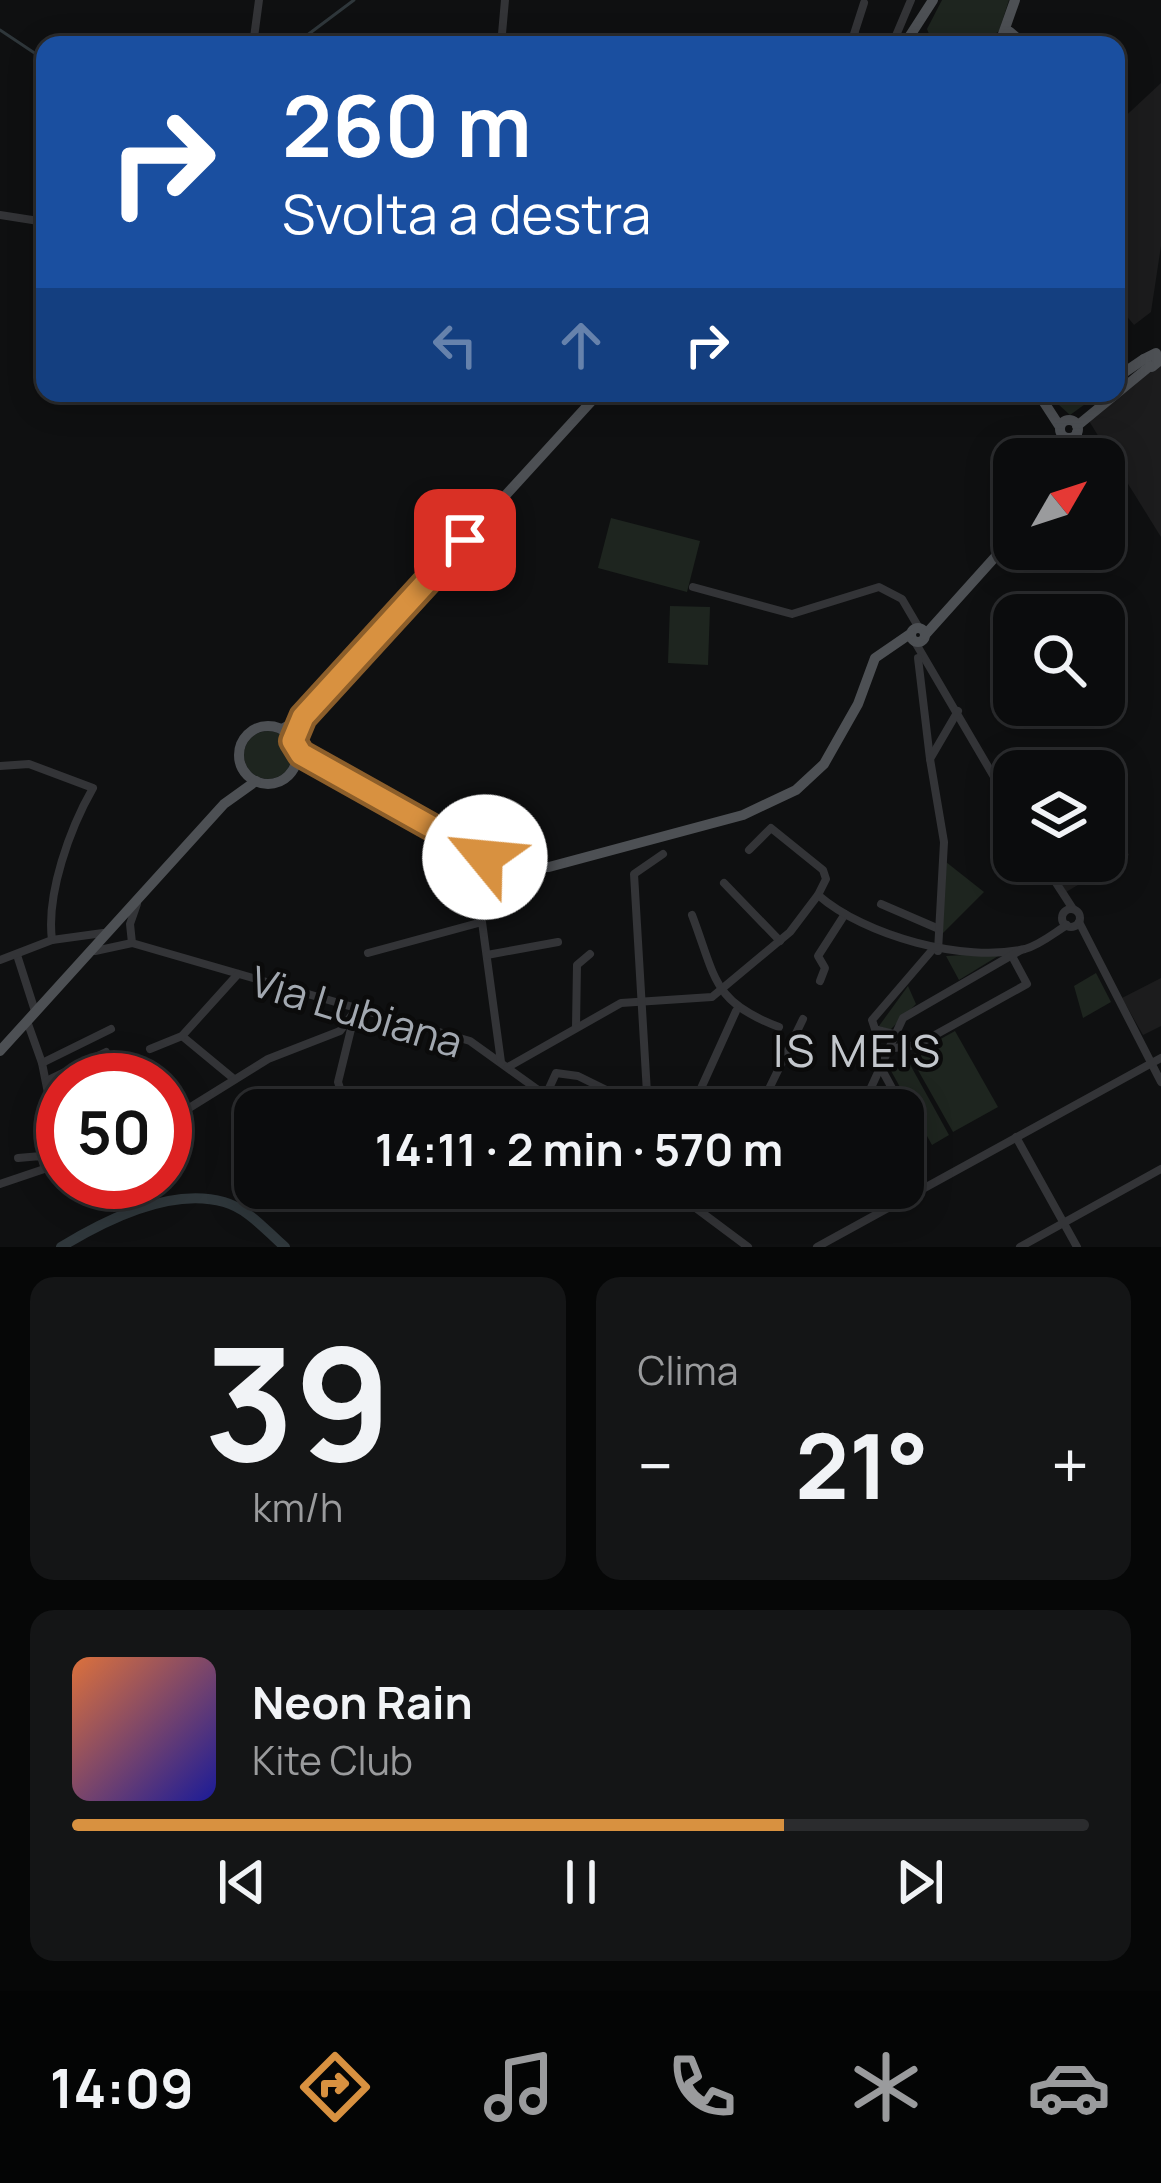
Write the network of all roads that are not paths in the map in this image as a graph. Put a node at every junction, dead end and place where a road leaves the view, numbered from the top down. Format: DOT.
graph roads {
  1 [pos="259,0"];
  2 [pos="506,0"];
  3 [pos="1015,0"];
  4 [pos="864,3"];
  5 [pos="910,5"];
  6 [pos="930,5"];
  7 [pos="1013,17"];
  8 [pos="254,36"];
  9 [pos="502,36"];
  10 [pos="857,36"];
  11 [pos="896,36"];
  12 [pos="910,36"];
  13 [pos="999,36"];
  14 [pos="1020,36"];
  15 [pos="0,215"];
  16 [pos="36,221"];
  17 [pos="1161,341"];
  18 [pos="1155,361"];
  19 [pos="1125,374"];
  20 [pos="1125,381"];
  21 [pos="590,402"];
  22 [pos="1046,402"];
  23 [pos="1096,402"];
  24 [pos="1070,427"];
  25 [pos="1073,438"];
  26 [pos="993,558"];
  27 [pos="694,587"];
  28 [pos="917,637"];
  29 [pos="958,711"];
  30 [pos="303,717"];
  31 [pos="283,729"];
  32 [pos="295,746"];
  33 [pos="930,759"];
  34 [pos="0,766"];
  35 [pos="324,766"];
  36 [pos="243,770"];
  37 [pos="290,774"];
  38 [pos="993,774"];
  39 [pos="256,782"];
  40 [pos="229,800"];
  41 [pos="749,850"];
  42 [pos="663,854"];
  43 [pos="1054,882"];
  44 [pos="724,883"];
  45 [pos="818,895"];
  46 [pos="141,896"];
  47 [pos="881,904"];
  48 [pos="839,912"];
  49 [pos="692,914"];
  50 [pos="122,916"];
  51 [pos="1068,921"];
  52 [pos="939,928"];
  53 [pos="80,934"];
  54 [pos="52,940"];
  55 [pos="780,941"];
  56 [pos="558,942"];
  57 [pos="132,943"];
  58 [pos="935,950"];
  59 [pos="368,953"];
  60 [pos="590,953"];
  61 [pos="1009,954"];
  62 [pos="17,955"];
  63 [pos="487,955"];
  64 [pos="0,960"];
  65 [pos="76,967"];
  66 [pos="238,974"];
  67 [pos="820,981"];
  68 [pos="721,990"];
  69 [pos="642,1001"];
  70 [pos="357,1008"];
  71 [pos="736,1011"];
  72 [pos="32,1013"];
  73 [pos="803,1019"];
  74 [pos="353,1020"];
  75 [pos="779,1027"];
  76 [pos="576,1028"];
  77 [pos="112,1029"];
  78 [pos="894,1034"];
  79 [pos="182,1036"];
  80 [pos="887,1048"];
  81 [pos="150,1049"];
  82 [pos="0,1051"];
  83 [pos="40,1053"];
  84 [pos="63,1053"];
  85 [pos="1161,1058"];
  86 [pos="505,1064"];
  87 [pos="1151,1064"];
  88 [pos="881,1068"];
  89 [pos="234,1079"];
  90 [pos="1161,1082"];
  91 [pos="340,1089"];
  92 [pos="538,1089"];
  93 [pos="549,1089"];
  94 [pos="604,1089"];
  95 [pos="646,1089"];
  96 [pos="698,1089"];
  97 [pos="769,1089"];
  98 [pos="870,1089"];
  99 [pos="892,1089"];
  100 [pos="192,1106"];
  101 [pos="1016,1137"];
  102 [pos="36,1156"];
  103 [pos="18,1158"];
  104 [pos="1161,1169"];
  105 [pos="36,1172"];
  106 [pos="0,1184"];
  107 [pos="698,1209"];
  108 [pos="1064,1223"];
  109 [pos="748,1247"];
  110 [pos="817,1247"];
  111 [pos="1020,1247"];
  112 [pos="1077,1247"];
  1 -- 8 [label="street"];
  2 -- 9 [label="street"];
  3 -- 7 [label="main road"];
  4 -- 10 [label="street"];
  5 -- 6 [label="street"];
  5 -- 11 [label="street"];
  6 -- 12 [label="main road"];
  7 -- 13 [label="main road"];
  7 -- 14 [label="main road"];
  15 -- 16 [label="street"];
  17 -- 18 [label="main road"];
  18 -- 19 [label="main road"];
  18 -- 20 [label="main road"];
  21 -- 30 [label="main road"];
  22 -- 24 [label="main road"];
  23 -- 24 [label="main road"];
  24 -- 25 [label="main road"];
  26 -- 28 [label="main road"];
  27 -- 28 [label="street"];
  28 -- 29 [label="street"];
  28 -- 33 [label="street"];
  28 -- 35 [label="main road"];
  29 -- 33 [label="street"];
  29 -- 38 [label="street"];
  30 -- 31 [label="main road"];
  30 -- 32 [label="main road"];
  31 -- 32 [label="main road"];
  31 -- 36 [label="main road"];
  32 -- 35 [label="main road"];
  32 -- 37 [label="main road"];
  33 -- 52 [label="street"];
  34 -- 54 [label="street"];
  35 -- 37 [label="main road"];
  36 -- 39 [label="main road"];
  36 -- 40 [label="main road"];
  37 -- 39 [label="main road"];
  39 -- 40 [label="main road"];
  40 -- 46 [label="main road"];
  41 -- 45 [label="street"];
  42 -- 69 [label="street"];
  43 -- 51 [label="street"];
  44 -- 55 [label="street"];
  45 -- 48 [label="street"];
  45 -- 55 [label="street"];
  46 -- 50 [label="main road"];
  46 -- 57 [label="street"];
  47 -- 52 [label="street"];
  48 -- 58 [label="street"];
  48 -- 67 [label="street"];
  49 -- 68 [label="street"];
  50 -- 53 [label="street"];
  50 -- 65 [label="main road"];
  51 -- 61 [label="street"];
  51 -- 87 [label="street"];
  52 -- 58 [label="street"];
  53 -- 54 [label="street"];
  53 -- 65 [label="street"];
  54 -- 62 [label="street"];
  55 -- 68 [label="street"];
  56 -- 63 [label="street"];
  57 -- 65 [label="street"];
  57 -- 66 [label="street, Via Lubiana"];
  58 -- 61 [label="street"];
  58 -- 78 [label="street"];
  59 -- 63 [label="street"];
  60 -- 76 [label="street"];
  61 -- 78 [label="street"];
  61 -- 80 [label="street"];
  62 -- 64 [label="street"];
  62 -- 72 [label="street"];
  63 -- 86 [label="street"];
  65 -- 72 [label="main road"];
  66 -- 70 [label="street, Via Lubiana"];
  66 -- 79 [label="street"];
  68 -- 69 [label="street"];
  68 -- 71 [label="street"];
  69 -- 76 [label="street"];
  69 -- 95 [label="street"];
  70 -- 74 [label="street"];
  70 -- 86 [label="street, Via Lubiana"];
  71 -- 75 [label="street"];
  71 -- 96 [label="street"];
  72 -- 82 [label="main road"];
  72 -- 83 [label="street"];
  73 -- 97 [label="street"];
  74 -- 89 [label="street"];
  74 -- 91 [label="street"];
  76 -- 86 [label="street"];
  77 -- 84 [label="street"];
  78 -- 80 [label="street"];
  79 -- 81 [label="street"];
  79 -- 89 [label="street"];
  80 -- 88 [label="street"];
  85 -- 87 [label="street"];
  86 -- 92 [label="street, Via Lubiana"];
  87 -- 90 [label="street"];
  87 -- 101 [label="street"];
  88 -- 98 [label="street"];
  88 -- 99 [label="street"];
  89 -- 100 [label="street"];
  93 -- 94 [label="street"];
  101 -- 108 [label="street"];
  101 -- 110 [label="street"];
  102 -- 103 [label="street"];
  104 -- 108 [label="street"];
  105 -- 106 [label="street"];
  107 -- 109 [label="street"];
  108 -- 111 [label="street"];
  108 -- 112 [label="street"];
}
